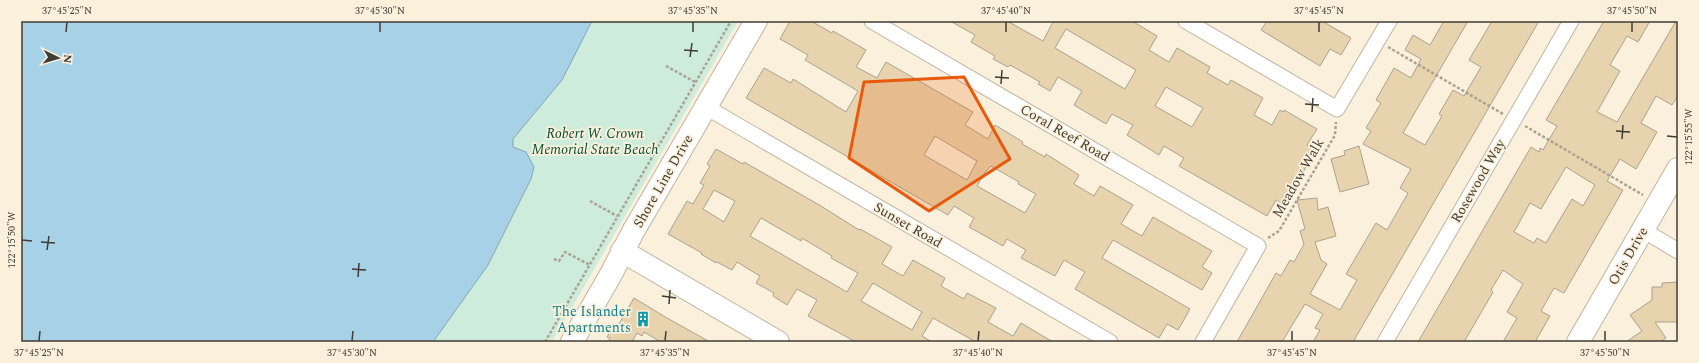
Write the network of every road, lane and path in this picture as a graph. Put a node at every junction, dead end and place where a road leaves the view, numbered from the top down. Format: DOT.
graph roads {
  1 [pos="731,21"];
  2 [pos="756,21"];
  3 [pos="872,21"];
  4 [pos="1186,21"];
  5 [pos="1389,21"];
  6 [pos="1571,21"];
  7 [pos="666,66"];
  8 [pos="696,82"];
  9 [pos="706,107"];
  10 [pos="1337,109"];
  11 [pos="1678,169"];
  12 [pos="590,201"];
  13 [pos="617,216"];
  14 [pos="1643,230"];
  15 [pos="1258,246"];
  16 [pos="622,251"];
  17 [pos="1678,251"];
  18 [pos="554,259"];
  19 [pos="590,265"];
  20 [pos="571,297"];
  21 [pos="574,300"];
  22 [pos="545,342"];
  23 [pos="572,342"];
  24 [pos="778,342"];
  25 [pos="1110,342"];
  26 [pos="1203,342"];
  27 [pos="1385,342"];
  28 [pos="1578,342"];
  1 -- 8 [label="path"];
  2 -- 9 [label="street, Shore Line Drive"];
  3 -- 15 [label="street, Coral Reef Road"];
  4 -- 10 [label="street"];
  5 -- 10 [label="street"];
  6 -- 27 [label="street, Rosewood Way"];
  7 -- 8 [label="path"];
  8 -- 13 [label="path"];
  9 -- 16 [label="street, Shore Line Drive"];
  9 -- 25 [label="street, Sunset Road"];
  10 -- 15 [label="path, Meadow Walk"];
  11 -- 14 [label="street, Otis Drive"];
  12 -- 13 [label="path"];
  13 -- 19 [label="path"];
  14 -- 17 [label="street"];
  14 -- 28 [label="street, Otis Drive"];
  15 -- 26 [label="street"];
  16 -- 23 [label="street, Shore Line Drive"];
  16 -- 24 [label="street"];
  18 -- 19 [label="path"];
  19 -- 20 [label="path"];
  20 -- 21 [label="path"];
  20 -- 22 [label="path"];
}
